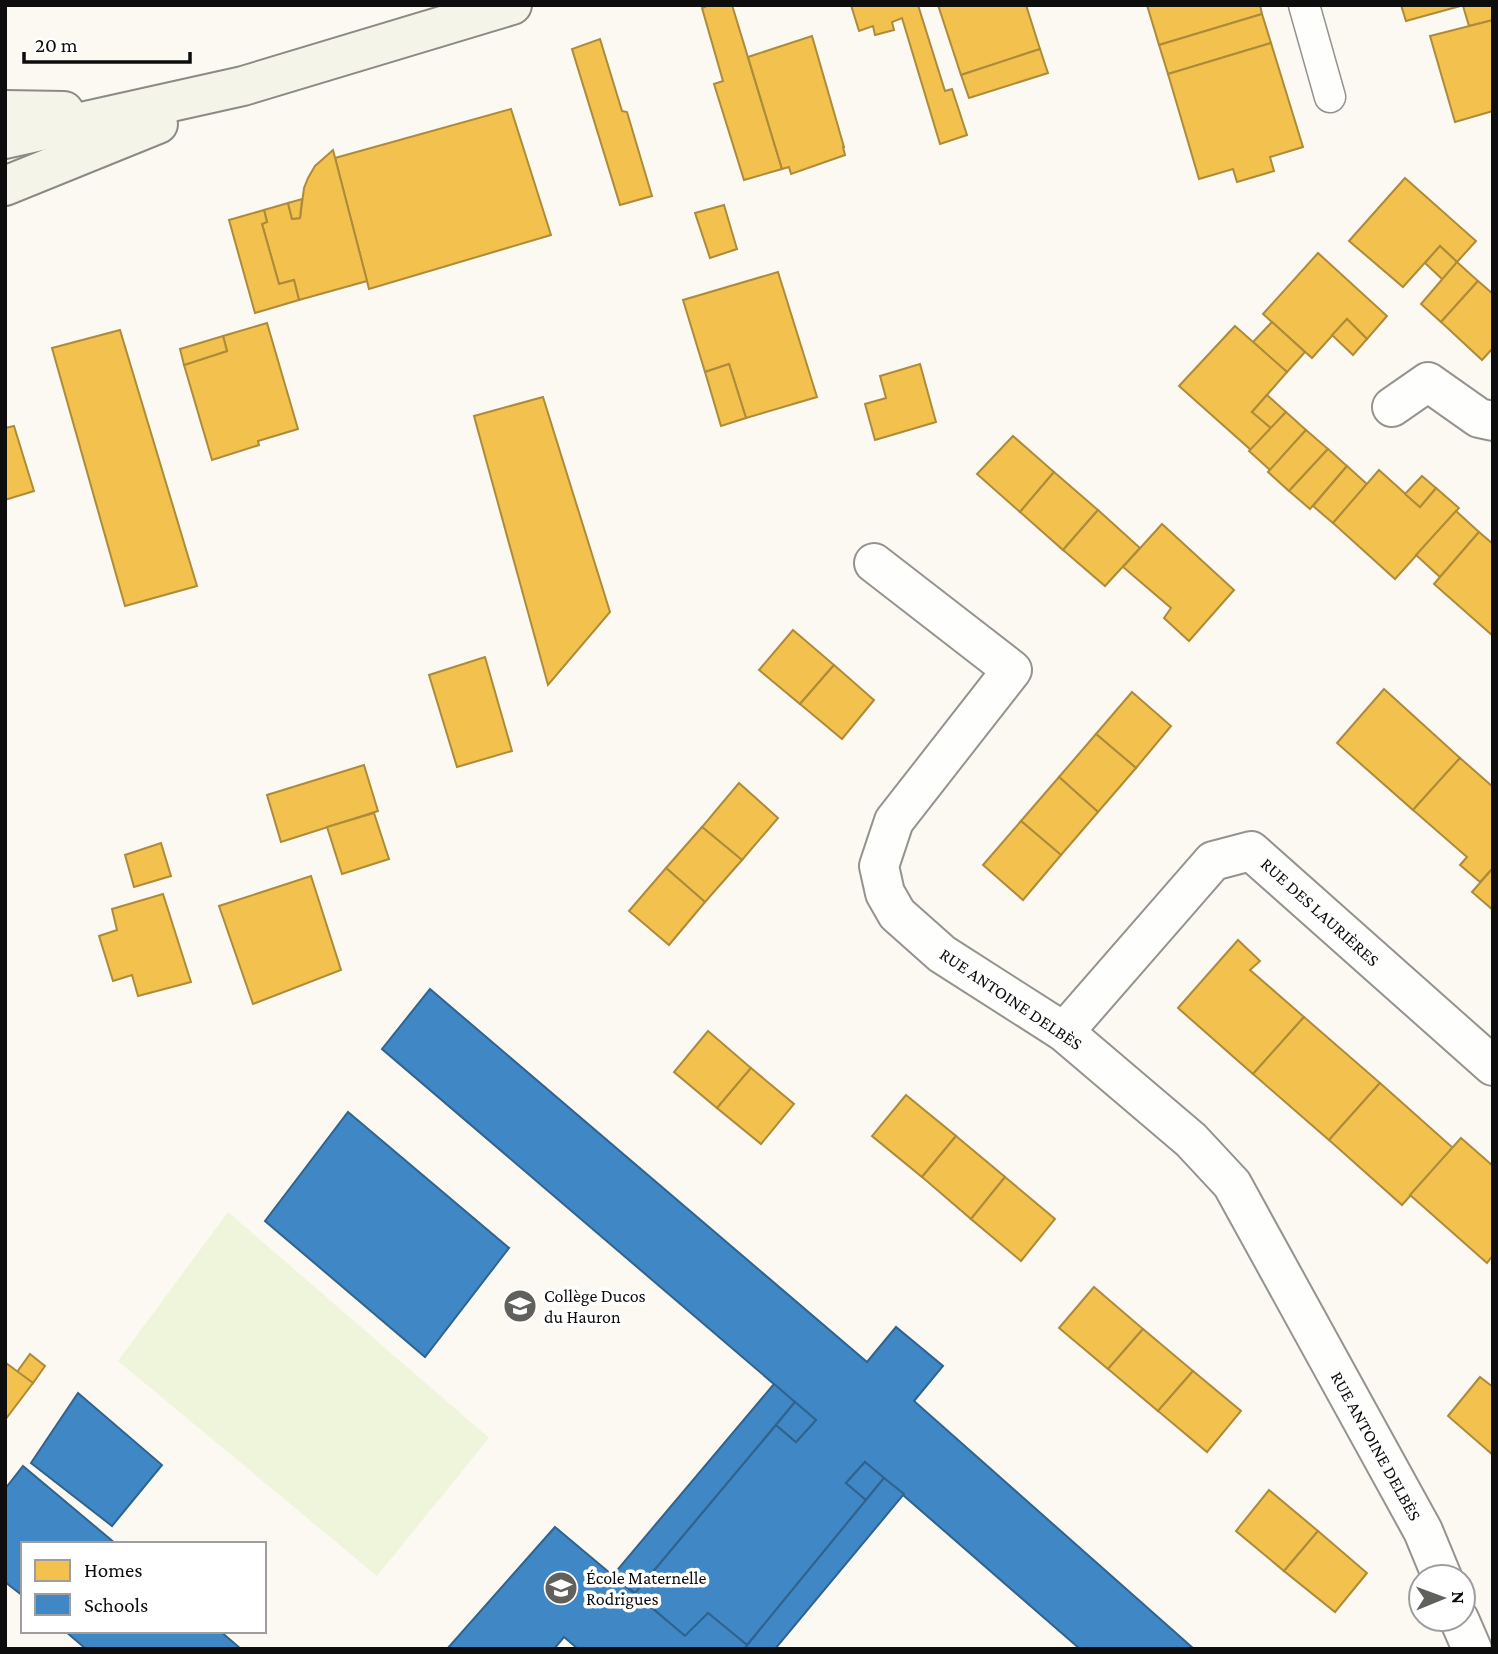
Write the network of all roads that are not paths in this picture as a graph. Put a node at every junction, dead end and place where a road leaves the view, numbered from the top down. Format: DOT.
graph roads {
  1 [pos="512,5"];
  2 [pos="1304,5"];
  3 [pos="243,86"];
  4 [pos="1330,97"];
  5 [pos="5,110"];
  6 [pos="5,139"];
  7 [pos="5,186"];
  8 [pos="1392,407"];
  9 [pos="1493,421"];
  10 [pos="874,563"];
  11 [pos="1064,1032"];
  12 [pos="1493,1066"];
  13 [pos="1436,1563"];
  1 -- 3 [label="main road"];
  2 -- 4 [label="lane"];
  3 -- 5 [label="main road"];
  3 -- 6 [label="main road"];
  3 -- 7 [label="main road"];
  8 -- 9 [label="street"];
  10 -- 11 [label="street, RUE ANTOINE DELBÈS"];
  11 -- 12 [label="street, RUE DES LAURIÈRES"];
  11 -- 13 [label="street, RUE ANTOINE DELBÈS"];
}
